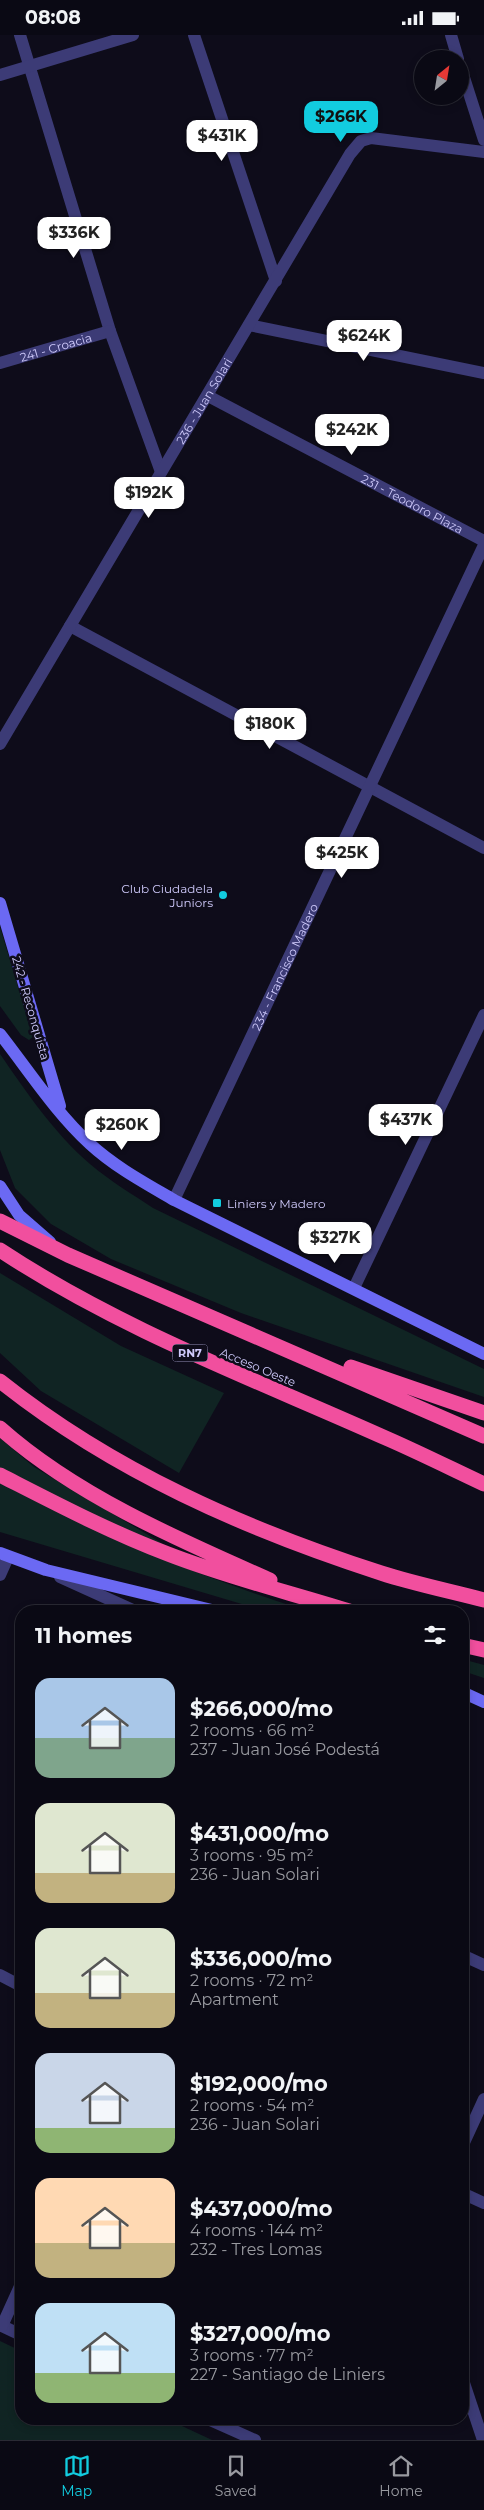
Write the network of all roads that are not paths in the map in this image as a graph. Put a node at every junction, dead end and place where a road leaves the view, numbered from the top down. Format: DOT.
graph roads {
  1 [pos="20,35"];
  2 [pos="133,35"];
  3 [pos="194,35"];
  4 [pos="450,35"];
  5 [pos="455,50"];
  6 [pos="29,65"];
  7 [pos="0,75"];
  8 [pos="469,93"];
  9 [pos="484,140"];
  10 [pos="484,152"];
  11 [pos="276,281"];
  12 [pos="250,325"];
  13 [pos="110,331"];
  14 [pos="0,363"];
  15 [pos="484,373"];
  16 [pos="208,396"];
  17 [pos="161,472"];
  18 [pos="484,541"];
  19 [pos="484,545"];
  20 [pos="70,626"];
  21 [pos="0,744"];
  22 [pos="370,788"];
  23 [pos="484,848"];
  24 [pos="0,903"];
  25 [pos="484,1015"];
  26 [pos="0,1034"];
  27 [pos="62,1113"];
  28 [pos="0,1186"];
  29 [pos="174,1200"];
  30 [pos="0,1221"];
  31 [pos="0,1250"];
  32 [pos="68,1255"];
  33 [pos="354,1288"];
  34 [pos="230,1325"];
  35 [pos="484,1354"];
  36 [pos="0,1381"];
  37 [pos="484,1413"];
  38 [pos="0,1428"];
  39 [pos="484,1436"];
  40 [pos="0,1475"];
  41 [pos="484,1484"];
  42 [pos="4,1555"];
  43 [pos="46,1571"];
  44 [pos="0,1575"];
  45 [pos="484,1600"];
  46 [pos="316,1601"];
  47 [pos="122,1605"];
  48 [pos="190,1605"];
  49 [pos="329,1605"];
  50 [pos="469,1647"];
  51 [pos="484,1650"];
  52 [pos="469,1695"];
  53 [pos="484,1702"];
  54 [pos="469,1958"];
  55 [pos="484,1965"];
  56 [pos="0,1975"];
  57 [pos="15,1983"];
  58 [pos="484,2099"];
  59 [pos="469,2132"];
  60 [pos="469,2196"];
  61 [pos="484,2203"];
  62 [pos="15,2297"];
  63 [pos="1,2326"];
  64 [pos="15,2332"];
  65 [pos="469,2398"];
  66 [pos="221,2425"];
  67 [pos="255,2440"];
  68 [pos="483,2440"];
  1 -- 6 [label="street"];
  2 -- 6 [label="street"];
  3 -- 11 [label="street"];
  4 -- 5 [label="street"];
  6 -- 7 [label="street"];
  6 -- 13 [label="street"];
  8 -- 9 [label="street"];
  10 -- 11 [label="street, 236 - Juan Solari"];
  11 -- 12 [label="street, 236 - Juan Solari"];
  12 -- 15 [label="street"];
  12 -- 16 [label="street, 236 - Juan Solari"];
  13 -- 14 [label="street, 241 - Croacia"];
  13 -- 17 [label="street"];
  16 -- 17 [label="street, 236 - Juan Solari"];
  16 -- 18 [label="street, 231 - Teodoro Plaza"];
  17 -- 20 [label="street, 236 - Juan Solari"];
  19 -- 22 [label="street, 234 - Francisco Madero"];
  20 -- 21 [label="street, 236 - Juan Solari"];
  20 -- 22 [label="street"];
  22 -- 23 [label="street"];
  22 -- 29 [label="street, 234 - Francisco Madero"];
  24 -- 27 [label="main road, 242 - Reconquista"];
  25 -- 33 [label="street"];
  26 -- 27 [label="main road"];
  27 -- 29 [label="main road"];
  28 -- 32 [label="main road"];
  29 -- 33 [label="main road"];
  30 -- 32 [label="highway"];
  31 -- 41 [label="highway, Acceso Oeste / RN7"];
  32 -- 34 [label="highway"];
  33 -- 35 [label="main road"];
  34 -- 37 [label="highway"];
  34 -- 39 [label="highway"];
  36 -- 45 [label="highway"];
  38 -- 46 [label="highway"];
  40 -- 46 [label="highway"];
  42 -- 43 [label="main road"];
  42 -- 44 [label="street"];
  43 -- 47 [label="street"];
  43 -- 48 [label="main road"];
  46 -- 49 [label="highway"];
  50 -- 51 [label="highway"];
  52 -- 53 [label="main road"];
  54 -- 55 [label="street"];
  56 -- 57 [label="street"];
  58 -- 59 [label="street"];
  60 -- 61 [label="street"];
  62 -- 63 [label="street"];
  63 -- 64 [label="street"];
  65 -- 68 [label="street"];
  66 -- 67 [label="street"];
}
